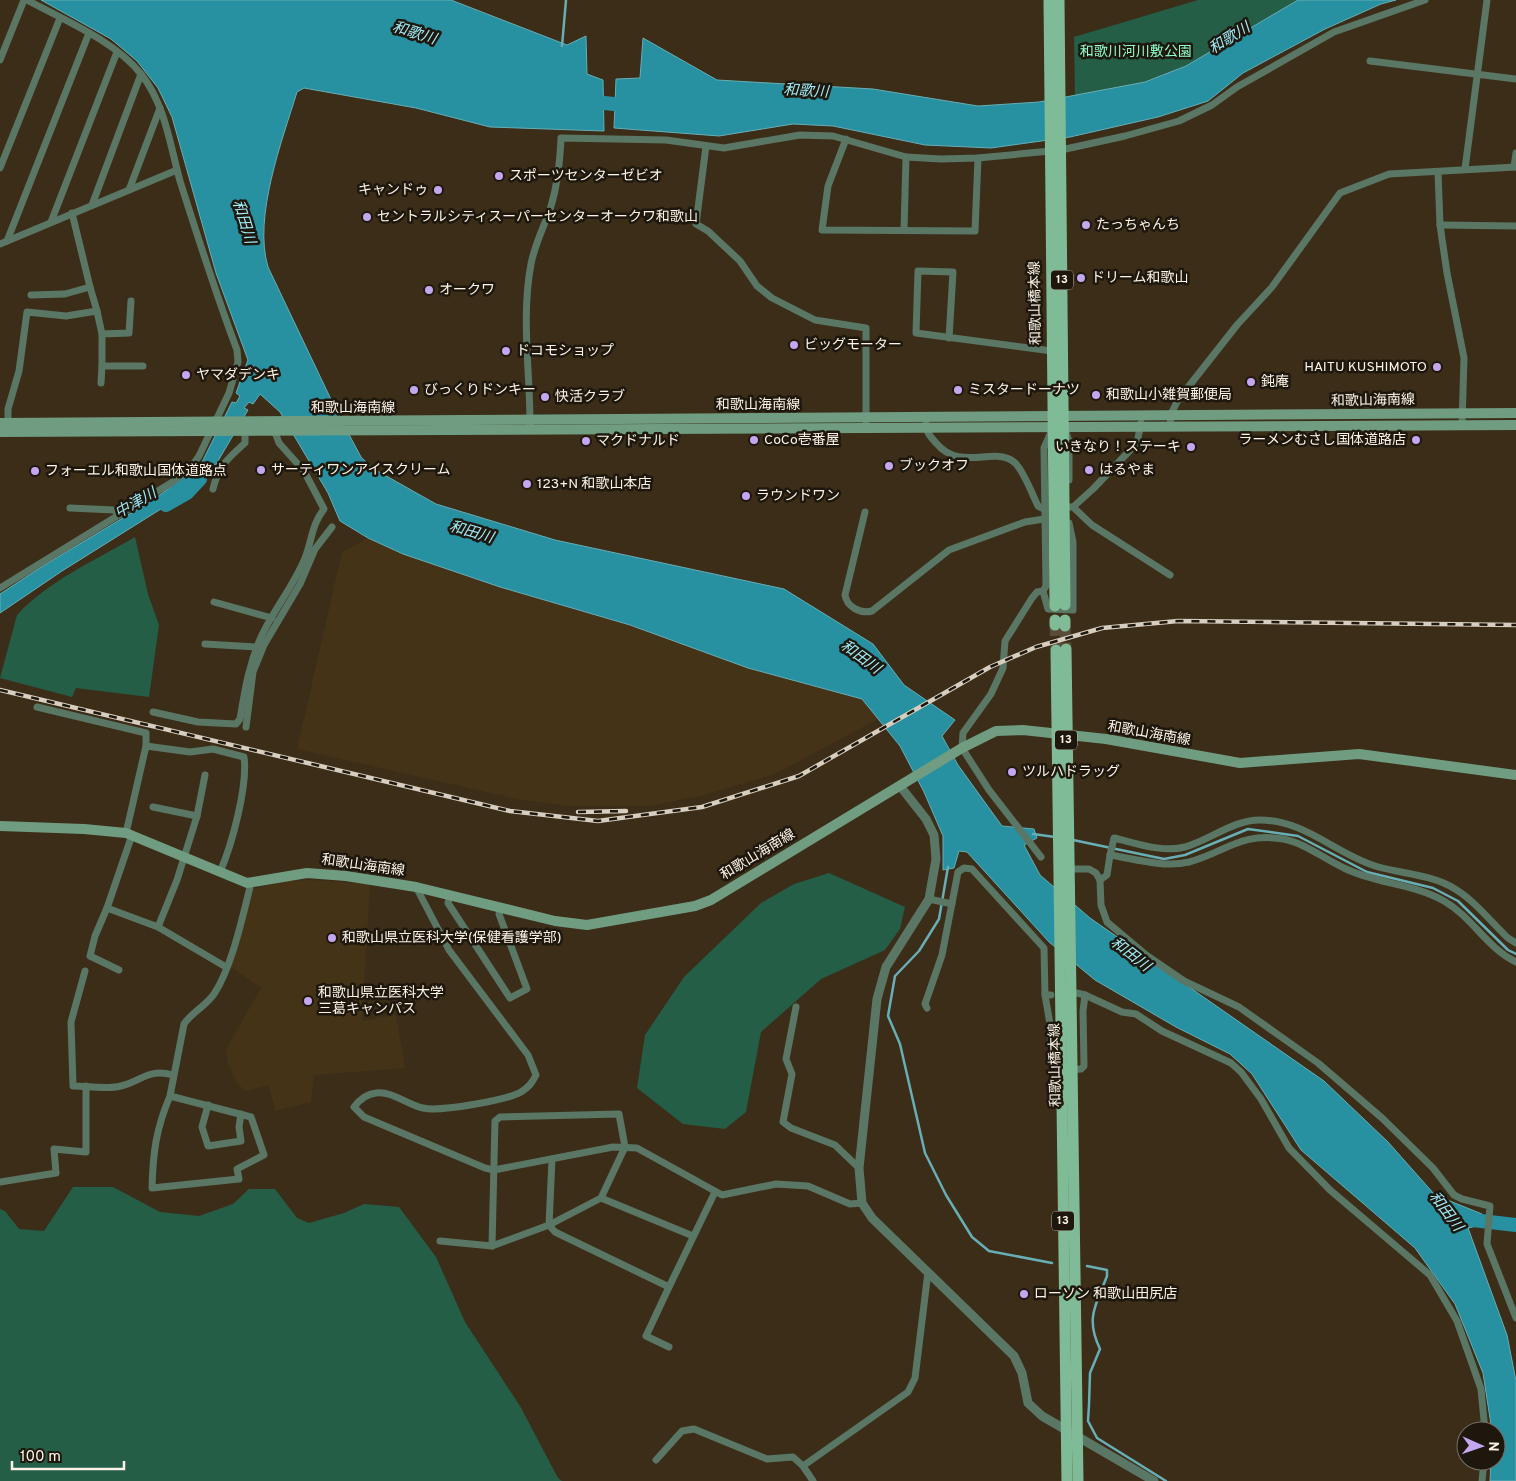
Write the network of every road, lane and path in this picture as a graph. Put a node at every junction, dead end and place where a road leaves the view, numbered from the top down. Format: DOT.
graph roads {
  1 [pos="24,0"];
  2 [pos="28,0"];
  3 [pos="1049,0"];
  4 [pos="1059,0"];
  5 [pos="1425,0"];
  6 [pos="1488,0"];
  7 [pos="60,18"];
  8 [pos="89,33"];
  9 [pos="1054,37"];
  10 [pos="117,52"];
  11 [pos="0,60"];
  12 [pos="1370,61"];
  13 [pos="141,74"];
  14 [pos="1478,75"];
  15 [pos="1516,79"];
  16 [pos="160,108"];
  17 [pos="846,139"];
  18 [pos="706,146"];
  19 [pos="1055,148"];
  20 [pos="1516,153"];
  21 [pos="906,157"];
  22 [pos="978,158"];
  23 [pos="1515,167"];
  24 [pos="0,168"];
  25 [pos="1465,169"];
  26 [pos="177,170"];
  27 [pos="1438,172"];
  28 [pos="129,190"];
  29 [pos="92,205"];
  30 [pos="72,213"];
  31 [pos="51,222"];
  32 [pos="1440,225"];
  33 [pos="1516,226"];
  34 [pos="904,230"];
  35 [pos="4,242"];
  36 [pos="90,286"];
  37 [pos="31,295"];
  38 [pos="131,302"];
  39 [pos="96,311"];
  40 [pos="102,334"];
  41 [pos="949,338"];
  42 [pos="1052,351"];
  43 [pos="102,366"];
  44 [pos="143,366"];
  45 [pos="102,383"];
  46 [pos="1462,413"];
  47 [pos="1516,413"];
  48 [pos="1141,418"];
  49 [pos="1058,421"];
  50 [pos="1170,421"];
  51 [pos="866,422"];
  52 [pos="926,423"];
  53 [pos="1462,424"];
  54 [pos="530,425"];
  55 [pos="1516,425"];
  56 [pos="214,426"];
  57 [pos="277,427"];
  58 [pos="4,428"];
  59 [pos="246,428"];
  60 [pos="213,489"];
  61 [pos="1071,507"];
  62 [pos="70,508"];
  63 [pos="1044,509"];
  64 [pos="865,512"];
  65 [pos="120,514"];
  66 [pos="1044,519"];
  67 [pos="332,527"];
  68 [pos="1170,575"];
  69 [pos="0,588"];
  70 [pos="1043,591"];
  71 [pos="214,602"];
  72 [pos="1060,606"];
  73 [pos="272,618"];
  74 [pos="204,644"];
  75 [pos="258,647"];
  76 [pos="1061,650"];
  77 [pos="37,707"];
  78 [pos="153,712"];
  79 [pos="246,728"];
  80 [pos="1062,735"];
  81 [pos="146,746"];
  82 [pos="960,749"];
  83 [pos="205,775"];
  84 [pos="1516,775"];
  85 [pos="900,786"];
  86 [pos="153,806"];
  87 [pos="197,816"];
  88 [pos="0,826"];
  89 [pos="129,834"];
  90 [pos="1110,855"];
  91 [pos="186,856"];
  92 [pos="1041,857"];
  93 [pos="1062,870"];
  94 [pos="220,872"];
  95 [pos="1100,880"];
  96 [pos="251,883"];
  97 [pos="416,887"];
  98 [pos="450,896"];
  99 [pos="933,899"];
  100 [pos="949,903"];
  101 [pos="107,908"];
  102 [pos="501,908"];
  103 [pos="158,927"];
  104 [pos="1516,943"];
  105 [pos="1516,962"];
  106 [pos="1064,964"];
  107 [pos="226,967"];
  108 [pos="119,970"];
  109 [pos="85,971"];
  110 [pos="1077,993"];
  111 [pos="1085,995"];
  112 [pos="796,1007"];
  113 [pos="928,1008"];
  114 [pos="1066,1070"];
  115 [pos="173,1075"];
  116 [pos="86,1086"];
  117 [pos="170,1096"];
  118 [pos="208,1105"];
  119 [pos="241,1114"];
  120 [pos="625,1147"];
  121 [pos="552,1159"];
  122 [pos="858,1168"];
  123 [pos="494,1170"];
  124 [pos="0,1182"];
  125 [pos="714,1192"];
  126 [pos="601,1198"];
  127 [pos="862,1203"];
  128 [pos="549,1226"];
  129 [pos="693,1236"];
  130 [pos="440,1241"];
  131 [pos="492,1246"];
  132 [pos="928,1272"];
  133 [pos="668,1287"];
  134 [pos="1516,1318"];
  135 [pos="669,1348"];
  136 [pos="1483,1421"];
  137 [pos="1066,1430"];
  138 [pos="1077,1438"];
  139 [pos="656,1460"];
  140 [pos="804,1466"];
  141 [pos="813,1481"];
  142 [pos="1067,1481"];
  143 [pos="1078,1481"];
  144 [pos="1154,1481"];
  1 -- 11 [label="street"];
  2 -- 7 [label="street"];
  3 -- 9 [label="main road, 和歌山橋本線 / 13"];
  4 -- 9 [label="main road, 和歌山橋本線 / 13"];
  5 -- 19 [label="street"];
  6 -- 14 [label="street"];
  7 -- 8 [label="street"];
  7 -- 24 [label="street"];
  8 -- 10 [label="street"];
  8 -- 35 [label="street"];
  9 -- 19 [label="main road, 和歌山橋本線 / 13"];
  10 -- 13 [label="street"];
  10 -- 31 [label="street"];
  12 -- 14 [label="street"];
  13 -- 16 [label="street"];
  13 -- 29 [label="street"];
  14 -- 15 [label="street"];
  14 -- 25 [label="street"];
  16 -- 26 [label="street"];
  16 -- 28 [label="street"];
  17 -- 18 [label="street"];
  17 -- 21 [label="street"];
  17 -- 34 [label="street"];
  18 -- 51 [label="street"];
  18 -- 54 [label="street"];
  19 -- 22 [label="street"];
  19 -- 42 [label="main road, 和歌山橋本線 / 13"];
  19 -- 49 [label="main road, 和歌山橋本線 / 13"];
  20 -- 23 [label="street"];
  21 -- 22 [label="street"];
  21 -- 34 [label="street"];
  22 -- 34 [label="street"];
  23 -- 25 [label="street"];
  25 -- 27 [label="street"];
  26 -- 28 [label="street"];
  26 -- 56 [label="street"];
  27 -- 32 [label="street"];
  27 -- 50 [label="street"];
  28 -- 29 [label="street"];
  29 -- 30 [label="street"];
  30 -- 31 [label="street"];
  30 -- 36 [label="street"];
  31 -- 35 [label="street"];
  32 -- 33 [label="street"];
  32 -- 46 [label="street"];
  36 -- 37 [label="street"];
  36 -- 39 [label="street"];
  38 -- 40 [label="street"];
  39 -- 40 [label="street"];
  39 -- 58 [label="street"];
  40 -- 43 [label="street"];
  41 -- 41 [label="street"];
  41 -- 42 [label="street"];
  42 -- 49 [label="main road, 和歌山橋本線 / 13"];
  43 -- 44 [label="street"];
  43 -- 45 [label="street"];
  46 -- 47 [label="main road, 和歌山海南線"];
  46 -- 50 [label="main road, 和歌山海南線"];
  46 -- 53 [label="street"];
  48 -- 49 [label="main road, 和歌山海南線"];
  48 -- 50 [label="main road, 和歌山海南線"];
  48 -- 61 [label="street"];
  49 -- 52 [label="main road, 和歌山海南線"];
  49 -- 61 [label="street"];
  49 -- 63 [label="street"];
  49 -- 72 [label="main road, 和歌山橋本線 / 13"];
  50 -- 53 [label="main road, 和歌山海南線"];
  51 -- 52 [label="main road, 和歌山海南線"];
  51 -- 54 [label="main road, 和歌山海南線"];
  52 -- 63 [label="street"];
  53 -- 55 [label="main road, 和歌山海南線"];
  54 -- 57 [label="main road, 和歌山海南線"];
  56 -- 58 [label="main road, 和歌山海南線"];
  56 -- 59 [label="main road, 和歌山海南線"];
  56 -- 65 [label="street"];
  57 -- 59 [label="main road, 和歌山海南線"];
  57 -- 73 [label="street"];
  59 -- 60 [label="street"];
  61 -- 68 [label="street"];
  61 -- 70 [label="street"];
  62 -- 65 [label="street"];
  63 -- 66 [label="street"];
  64 -- 66 [label="street"];
  65 -- 69 [label="street"];
  66 -- 70 [label="street"];
  67 -- 79 [label="street"];
  70 -- 82 [label="street"];
  71 -- 73 [label="street"];
  73 -- 75 [label="street"];
  74 -- 75 [label="street"];
  75 -- 78 [label="street"];
  76 -- 80 [label="main road, 和歌山橋本線 / 13"];
  77 -- 81 [label="street"];
  80 -- 82 [label="main road, 和歌山海南線"];
  80 -- 84 [label="main road, 和歌山海南線"];
  80 -- 93 [label="main road, 和歌山橋本線 / 13"];
  81 -- 89 [label="street"];
  81 -- 94 [label="street"];
  82 -- 85 [label="main road, 和歌山海南線"];
  82 -- 92 [label="street"];
  83 -- 87 [label="street"];
  85 -- 99 [label="street"];
  85 -- 102 [label="main road, 和歌山海南線"];
  86 -- 87 [label="street"];
  87 -- 91 [label="street"];
  88 -- 89 [label="main road, 和歌山海南線"];
  89 -- 91 [label="main road, 和歌山海南線"];
  89 -- 101 [label="street"];
  90 -- 95 [label="street"];
  90 -- 104 [label="street"];
  90 -- 105 [label="street"];
  91 -- 94 [label="main road, 和歌山海南線"];
  91 -- 103 [label="street"];
  93 -- 95 [label="street"];
  93 -- 106 [label="main road, 和歌山橋本線 / 13"];
  93 -- 106 [label="main road, 和歌山橋本線 / 13"];
  94 -- 96 [label="main road, 和歌山海南線"];
  95 -- 134 [label="street"];
  96 -- 97 [label="main road, 和歌山海南線"];
  96 -- 107 [label="street"];
  97 -- 98 [label="main road, 和歌山海南線"];
  97 -- 123 [label="street"];
  98 -- 102 [label="main road, 和歌山海南線"];
  98 -- 102 [label="street"];
  99 -- 100 [label="street"];
  99 -- 122 [label="street"];
  100 -- 113 [label="street"];
  100 -- 114 [label="street"];
  101 -- 103 [label="street"];
  101 -- 108 [label="street"];
  103 -- 107 [label="street"];
  106 -- 114 [label="main road, 和歌山橋本線 / 13"];
  107 -- 115 [label="street"];
  109 -- 116 [label="street"];
  110 -- 111 [label="street"];
  111 -- 114 [label="street"];
  111 -- 136 [label="street"];
  112 -- 122 [label="street"];
  114 -- 137 [label="main road, 和歌山橋本線 / 13"];
  114 -- 138 [label="main road, 和歌山橋本線 / 13"];
  115 -- 116 [label="street"];
  115 -- 117 [label="street"];
  116 -- 124 [label="street"];
  117 -- 118 [label="street"];
  117 -- 119 [label="street"];
  118 -- 119 [label="street"];
  118 -- 119 [label="street"];
  120 -- 121 [label="street"];
  120 -- 123 [label="street"];
  120 -- 125 [label="street"];
  120 -- 126 [label="street"];
  121 -- 123 [label="street"];
  121 -- 128 [label="street"];
  122 -- 127 [label="street"];
  123 -- 131 [label="street"];
  125 -- 127 [label="street"];
  125 -- 129 [label="street"];
  126 -- 128 [label="street"];
  126 -- 129 [label="street"];
  127 -- 132 [label="street"];
  128 -- 131 [label="street"];
  128 -- 133 [label="street"];
  129 -- 133 [label="street"];
  130 -- 131 [label="street"];
  132 -- 137 [label="street"];
  132 -- 140 [label="street"];
  133 -- 135 [label="street"];
  137 -- 138 [label="street"];
  137 -- 142 [label="main road, 和歌山橋本線 / 13"];
  138 -- 143 [label="main road, 和歌山橋本線 / 13"];
  138 -- 144 [label="street"];
  139 -- 140 [label="street"];
  140 -- 141 [label="street"];
}
